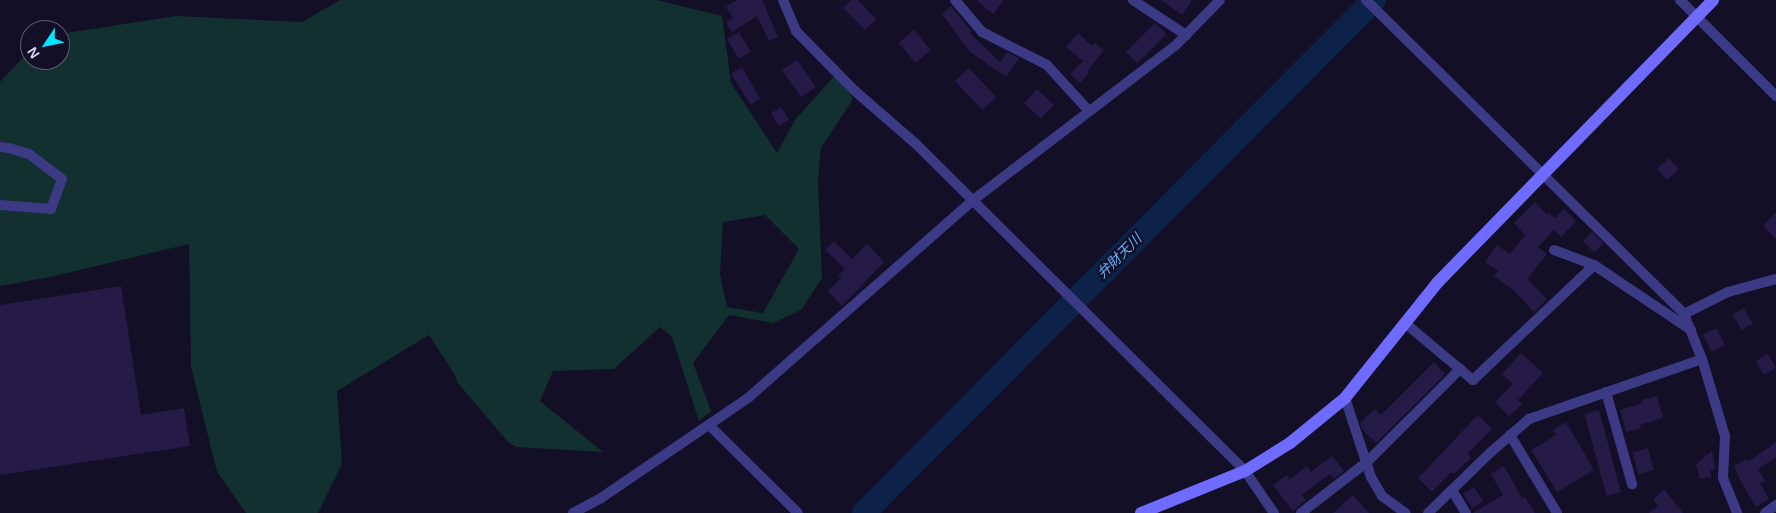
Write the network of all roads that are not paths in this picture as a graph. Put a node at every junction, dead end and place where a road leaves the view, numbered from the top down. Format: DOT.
graph roads {
  1 [pos="782,0"];
  2 [pos="955,0"];
  3 [pos="1133,0"];
  4 [pos="1220,0"];
  5 [pos="1366,0"];
  6 [pos="1680,0"];
  7 [pos="1713,0"];
  8 [pos="1696,16"];
  9 [pos="1186,35"];
  10 [pos="1776,96"];
  11 [pos="1090,111"];
  12 [pos="0,147"];
  13 [pos="1544,175"];
  14 [pos="972,201"];
  15 [pos="0,205"];
  16 [pos="1554,250"];
  17 [pos="1594,265"];
  18 [pos="1776,279"];
  19 [pos="1684,314"];
  20 [pos="1405,322"];
  21 [pos="1691,330"];
  22 [pos="1702,359"];
  23 [pos="1460,369"];
  24 [pos="1606,392"];
  25 [pos="1345,398"];
  26 [pos="709,425"];
  27 [pos="1510,435"];
  28 [pos="1366,462"];
  29 [pos="1245,471"];
  30 [pos="1632,484"];
  31 [pos="1452,490"];
  32 [pos="1776,505"];
  33 [pos="573,513"];
  34 [pos="798,513"];
  35 [pos="1142,513"];
  36 [pos="1274,513"];
  37 [pos="1302,513"];
  38 [pos="1405,513"];
  39 [pos="1428,513"];
  40 [pos="1466,513"];
  41 [pos="1557,513"];
  42 [pos="1737,513"];
  43 [pos="1764,513"];
  1 -- 14 [label="street"];
  2 -- 11 [label="street"];
  3 -- 9 [label="street"];
  4 -- 9 [label="street"];
  5 -- 13 [label="street"];
  6 -- 8 [label="street"];
  7 -- 8 [label="street"];
  8 -- 10 [label="street"];
  8 -- 13 [label="street"];
  9 -- 11 [label="street"];
  11 -- 14 [label="street"];
  12 -- 15 [label="street"];
  13 -- 19 [label="street"];
  13 -- 20 [label="street"];
  14 -- 26 [label="street"];
  14 -- 29 [label="street"];
  16 -- 17 [label="street"];
  17 -- 21 [label="street"];
  17 -- 23 [label="street"];
  18 -- 19 [label="street"];
  19 -- 21 [label="street"];
  20 -- 23 [label="street"];
  20 -- 25 [label="street"];
  21 -- 22 [label="street"];
  22 -- 24 [label="street"];
  22 -- 42 [label="street"];
  23 -- 28 [label="street"];
  24 -- 27 [label="street"];
  24 -- 30 [label="street"];
  25 -- 28 [label="street"];
  25 -- 29 [label="street"];
  26 -- 33 [label="street"];
  26 -- 34 [label="street"];
  27 -- 31 [label="street"];
  27 -- 41 [label="street"];
  28 -- 37 [label="street"];
  28 -- 38 [label="street"];
  29 -- 35 [label="street"];
  29 -- 36 [label="street"];
  31 -- 39 [label="street"];
  31 -- 40 [label="street"];
  32 -- 43 [label="street"];
}
